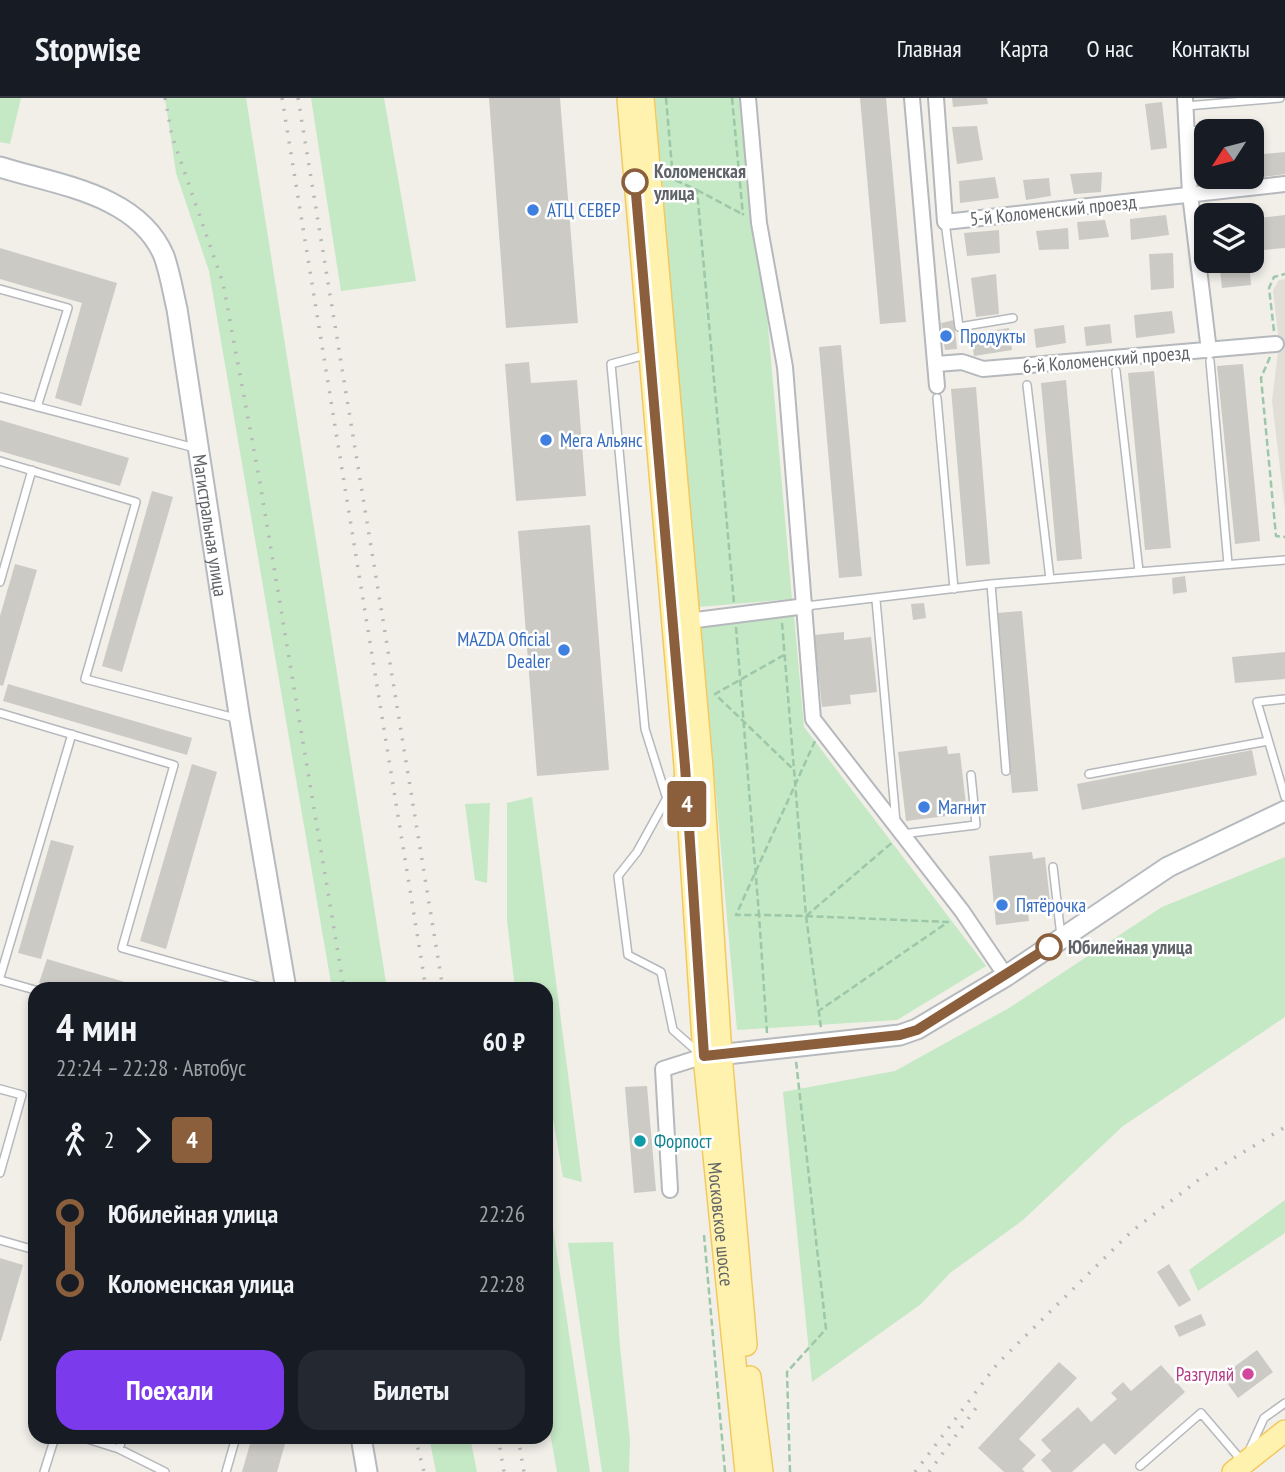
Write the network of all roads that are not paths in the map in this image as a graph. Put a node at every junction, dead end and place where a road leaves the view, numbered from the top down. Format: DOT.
graph roads {
  1 [pos="628,98"];
  2 [pos="643,98"];
  3 [pos="748,98"];
  4 [pos="912,98"];
  5 [pos="936,98"];
  6 [pos="1280,98"];
  7 [pos="1185,102"];
  8 [pos="0,167"];
  9 [pos="1285,184"];
  10 [pos="1190,194"];
  11 [pos="945,222"];
  12 [pos="0,289"];
  13 [pos="1013,318"];
  14 [pos="1276,344"];
  15 [pos="650,354"];
  16 [pos="1210,356"];
  17 [pos="937,364"];
  18 [pos="1116,371"];
  19 [pos="1027,385"];
  20 [pos="937,392"];
  21 [pos="0,397"];
  22 [pos="37,407"];
  23 [pos="196,448"];
  24 [pos="0,461"];
  25 [pos="32,470"];
  26 [pos="1285,559"];
  27 [pos="1228,564"];
  28 [pos="1139,571"];
  29 [pos="1049,579"];
  30 [pos="0,582"];
  31 [pos="991,584"];
  32 [pos="954,589"];
  33 [pos="876,600"];
  34 [pos="806,606"];
  35 [pos="688,621"];
  36 [pos="1285,699"];
  37 [pos="0,713"];
  38 [pos="240,720"];
  39 [pos="72,734"];
  40 [pos="1268,741"];
  41 [pos="685,766"];
  42 [pos="1006,771"];
  43 [pos="971,775"];
  44 [pos="1089,775"];
  45 [pos="1285,797"];
  46 [pos="667,799"];
  47 [pos="1285,811"];
  48 [pos="899,830"];
  49 [pos="1053,867"];
  50 [pos="1062,938"];
  51 [pos="1006,976"];
  52 [pos="0,978"];
  53 [pos="243,982"];
  54 [pos="285,982"];
  55 [pos="28,988"];
  56 [pos="712,1056"];
  57 [pos="0,1089"];
  58 [pos="0,1173"];
  59 [pos="670,1190"];
  60 [pos="0,1240"];
  61 [pos="28,1248"];
  62 [pos="1285,1403"];
  63 [pos="1285,1431"];
  64 [pos="53,1444"];
  65 [pos="103,1444"];
  66 [pos="121,1444"];
  67 [pos="234,1444"];
  68 [pos="362,1444"];
  69 [pos="119,1449"];
  70 [pos="1140,1466"];
  71 [pos="1239,1467"];
  72 [pos="44,1472"];
  73 [pos="164,1472"];
  74 [pos="226,1472"];
  75 [pos="367,1472"];
  76 [pos="746,1472"];
  77 [pos="762,1472"];
  1 -- 15 [label="main road, Московское шоссе"];
  2 -- 35 [label="main road, Московское шоссе"];
  3 -- 34 [label="street"];
  4 -- 17 [label="street"];
  5 -- 11 [label="street, 5-й Коломенский проезд"];
  6 -- 7 [label="lane"];
  7 -- 10 [label="street"];
  8 -- 23 [label="street, Магистральная улица"];
  9 -- 10 [label="street, 5-й Коломенский проезд"];
  10 -- 11 [label="street, 5-й Коломенский проезд"];
  10 -- 16 [label="street"];
  11 -- 13 [label="lane"];
  12 -- 22 [label="lane"];
  14 -- 16 [label="street, 6-й Коломенский проезд"];
  15 -- 41 [label="main road, Московское шоссе"];
  15 -- 46 [label="lane"];
  16 -- 17 [label="street, 6-й Коломенский проезд"];
  16 -- 27 [label="lane"];
  17 -- 20 [label="street"];
  18 -- 28 [label="lane"];
  19 -- 29 [label="lane"];
  20 -- 32 [label="lane"];
  21 -- 22 [label="lane"];
  22 -- 23 [label="lane"];
  23 -- 38 [label="street, Магистральная улица"];
  24 -- 25 [label="lane"];
  25 -- 30 [label="lane"];
  25 -- 38 [label="lane"];
  26 -- 27 [label="lane"];
  27 -- 28 [label="lane"];
  28 -- 29 [label="lane"];
  29 -- 31 [label="lane"];
  31 -- 32 [label="lane"];
  31 -- 42 [label="lane"];
  32 -- 33 [label="lane"];
  33 -- 34 [label="lane"];
  33 -- 48 [label="lane"];
  34 -- 35 [label="street"];
  34 -- 48 [label="street"];
  35 -- 56 [label="main road, Московское шоссе"];
  36 -- 40 [label="lane"];
  37 -- 39 [label="lane"];
  38 -- 54 [label="street, Магистральная улица"];
  39 -- 52 [label="lane"];
  39 -- 53 [label="lane"];
  40 -- 44 [label="lane"];
  40 -- 45 [label="lane"];
  41 -- 46 [label="lane"];
  41 -- 56 [label="main road, Московское шоссе"];
  43 -- 48 [label="lane"];
  46 -- 56 [label="lane"];
  47 -- 50 [label="street"];
  48 -- 51 [label="street"];
  49 -- 50 [label="lane"];
  50 -- 51 [label="street"];
  51 -- 56 [label="street"];
  52 -- 55 [label="lane"];
  56 -- 59 [label="street"];
  56 -- 76 [label="main road, Московское шоссе"];
  56 -- 77 [label="main road, Московское шоссе"];
  57 -- 58 [label="lane"];
  60 -- 61 [label="lane"];
  62 -- 71 [label="lane"];
  63 -- 71 [label="main road"];
  64 -- 72 [label="lane"];
  65 -- 69 [label="lane"];
  66 -- 69 [label="lane"];
  67 -- 74 [label="lane"];
  68 -- 75 [label="street"];
  69 -- 73 [label="lane"];
  70 -- 71 [label="lane"];
}
